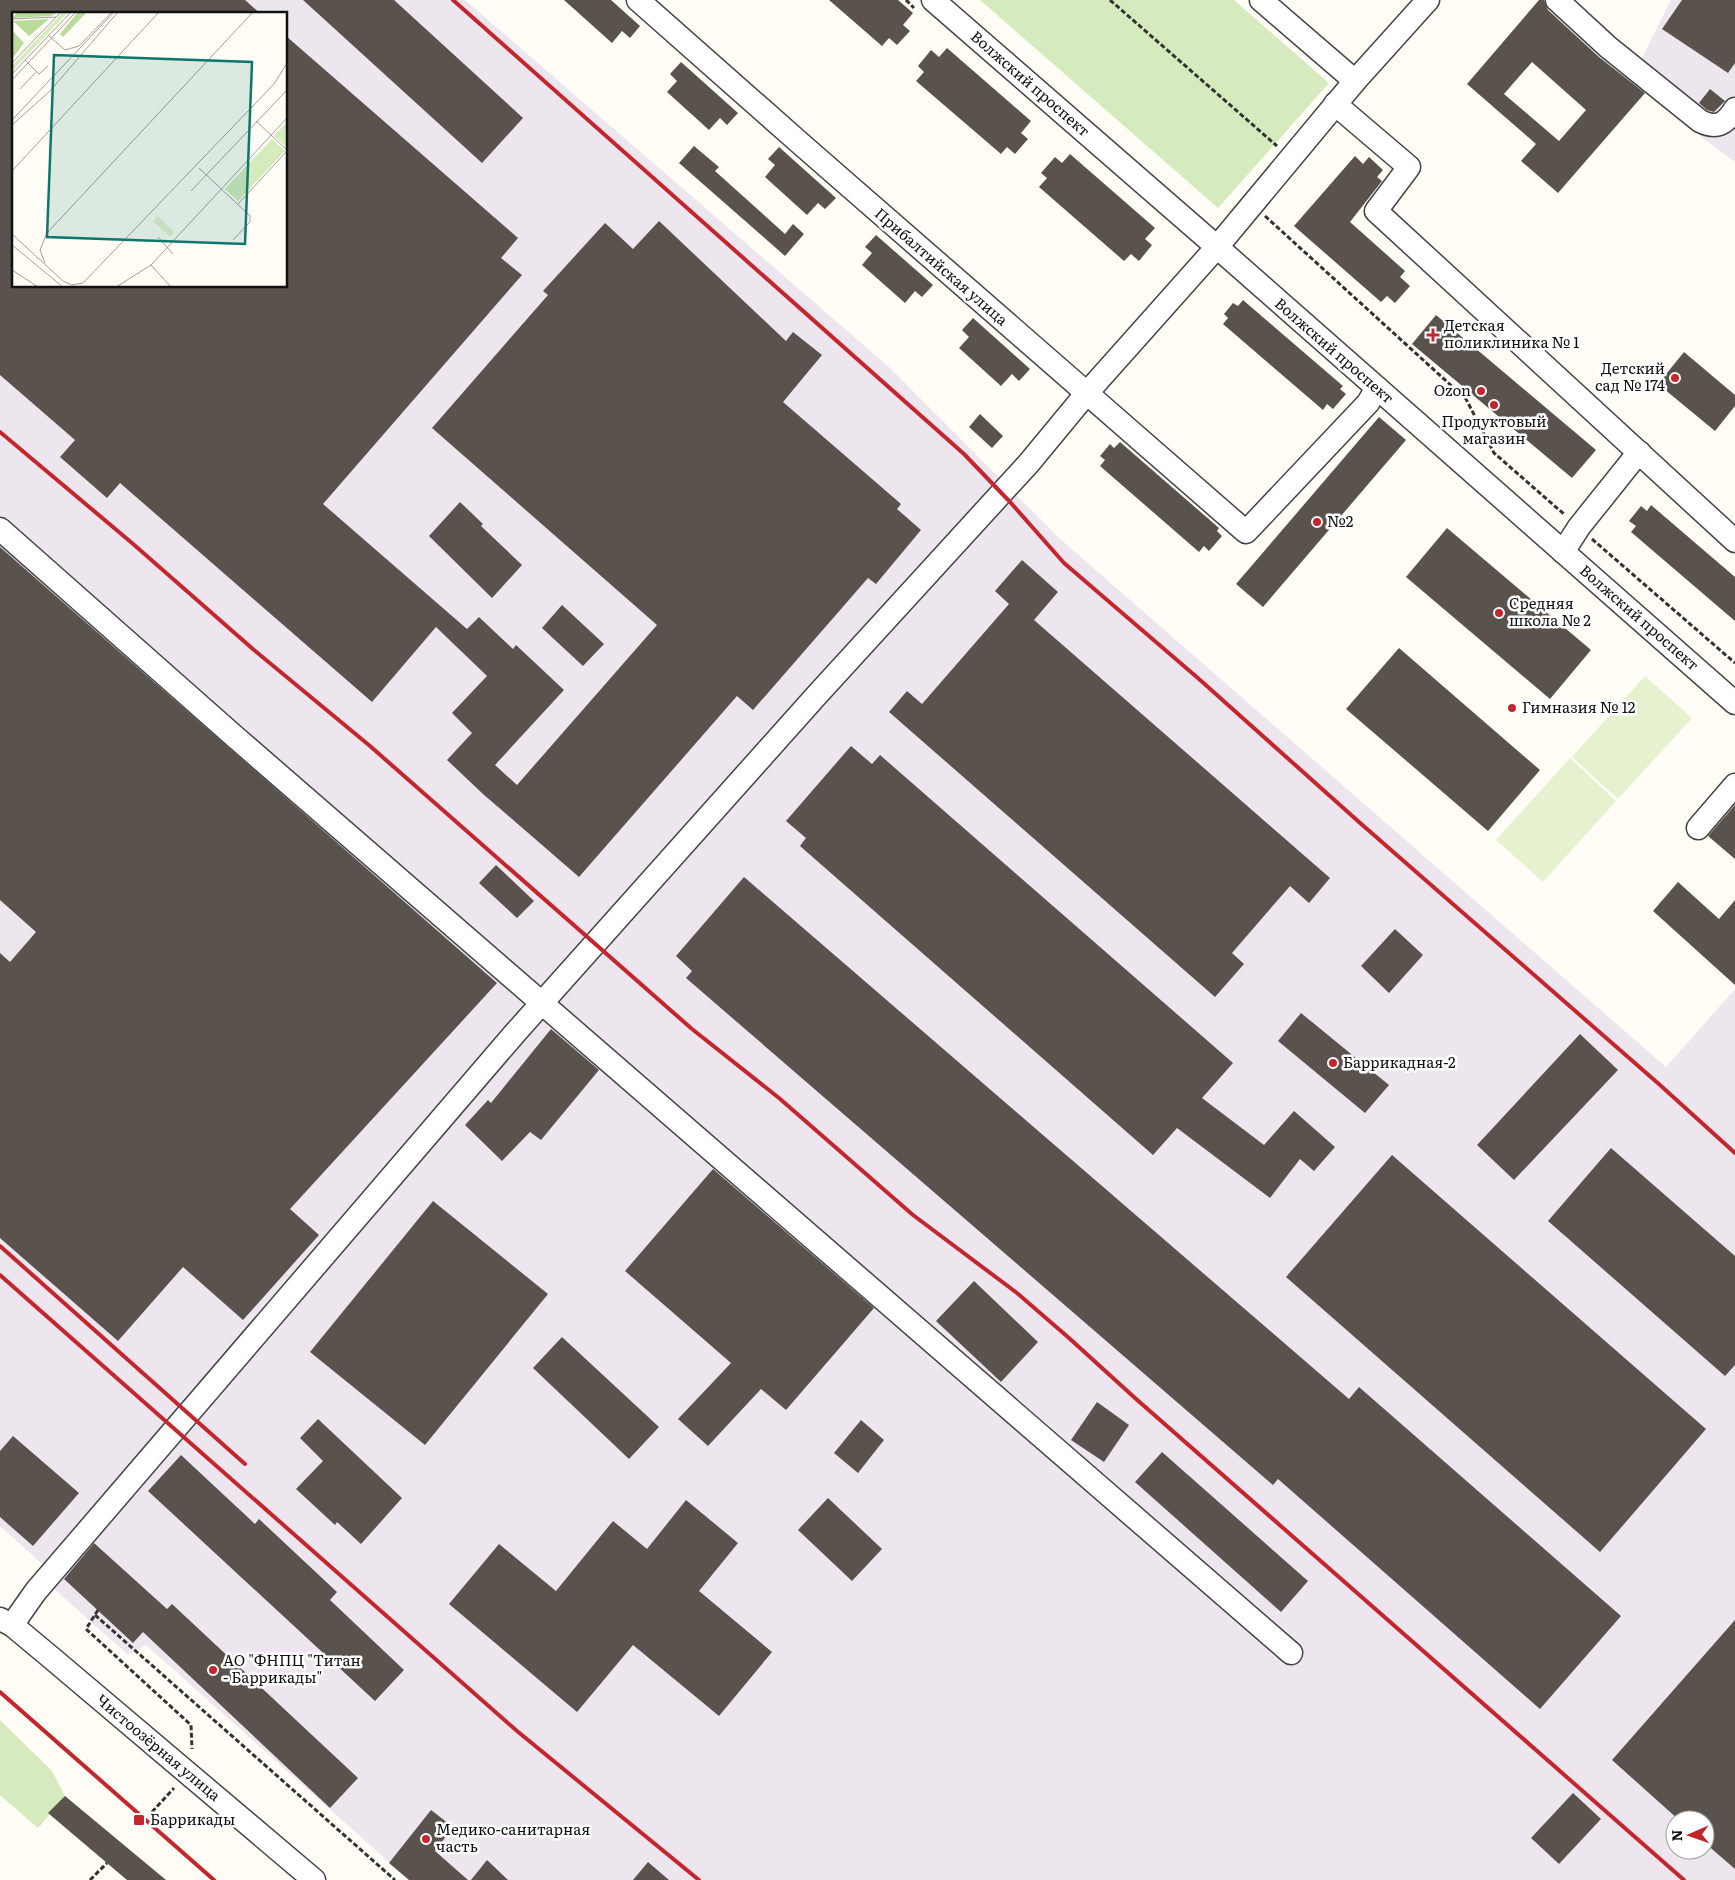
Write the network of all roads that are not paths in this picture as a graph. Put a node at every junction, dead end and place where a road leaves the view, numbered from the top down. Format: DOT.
graph roads {
  1 [pos="638,0"];
  2 [pos="933,0"];
  3 [pos="1261,0"];
  4 [pos="1428,0"];
  5 [pos="1557,0"];
  6 [pos="1355,81"];
  7 [pos="1335,104"];
  8 [pos="1735,109"];
  9 [pos="1217,247"];
  10 [pos="1377,388"];
  11 [pos="1086,394"];
  12 [pos="1639,452"];
  13 [pos="0,529"];
  14 [pos="1735,541"];
  15 [pos="1563,552"];
  16 [pos="1735,703"];
  17 [pos="1735,785"];
  18 [pos="1698,828"];
  19 [pos="542,1002"];
  20 [pos="6,1622"];
  21 [pos="1291,1653"];
  22 [pos="314,1880"];
  1 -- 11 [label="street, Прибалтийская улица"];
  2 -- 9 [label="street, Волжский проспект"];
  3 -- 6 [label="street"];
  4 -- 6 [label="street"];
  5 -- 8 [label="street"];
  6 -- 7 [label="street"];
  7 -- 9 [label="street"];
  7 -- 12 [label="street"];
  9 -- 10 [label="street, Волжский проспект"];
  9 -- 11 [label="street"];
  10 -- 11 [label="street, Прибалтийская улица"];
  10 -- 15 [label="street, Волжский проспект"];
  11 -- 19 [label="street"];
  12 -- 14 [label="street"];
  12 -- 15 [label="street"];
  13 -- 19 [label="street"];
  15 -- 16 [label="street, Волжский проспект"];
  17 -- 18 [label="street"];
  19 -- 20 [label="street"];
  19 -- 21 [label="street"];
  20 -- 22 [label="street, Чистоозёрная улица"];
}
